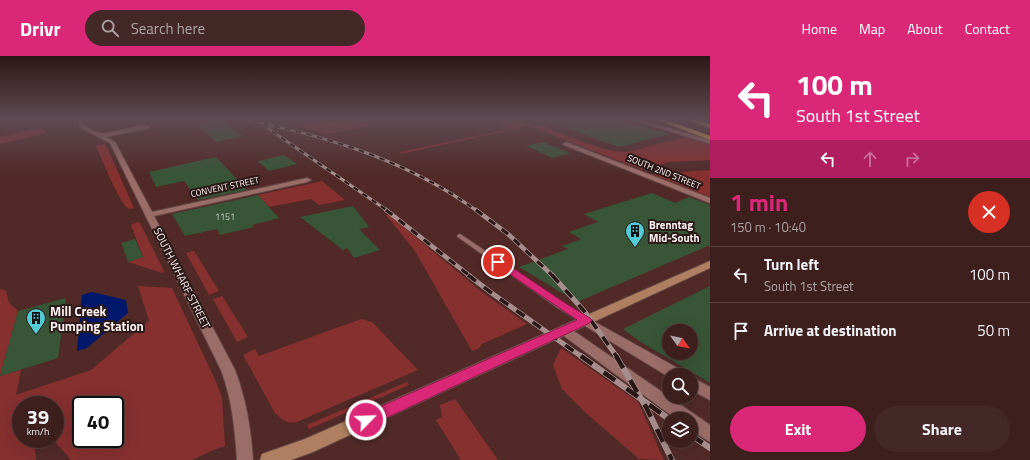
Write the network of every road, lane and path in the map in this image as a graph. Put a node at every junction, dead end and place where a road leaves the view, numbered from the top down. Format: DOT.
graph roads {
  1 [pos="104,138"];
  2 [pos="696,138"];
  3 [pos="710,142"];
  4 [pos="566,144"];
  5 [pos="307,180"];
  6 [pos="710,201"];
  7 [pos="149,215"];
  8 [pos="460,236"];
  9 [pos="709,265"];
  10 [pos="586,320"];
  11 [pos="564,330"];
  12 [pos="666,368"];
  13 [pos="698,387"];
  14 [pos="710,394"];
  15 [pos="678,412"];
  16 [pos="698,426"];
  17 [pos="710,434"];
  18 [pos="245,460"];
  19 [pos="268,460"];
  1 -- 7 [label="street, SOUTH WHARF STREET"];
  2 -- 3 [label="street"];
  4 -- 6 [label="street, SOUTH 2ND STREET"];
  5 -- 7 [label="street, CONVENT STREET"];
  7 -- 18 [label="street, SOUTH WHARF STREET"];
  8 -- 10 [label="lane"];
  9 -- 10 [label="street"];
  10 -- 11 [label="street"];
  10 -- 12 [label="street"];
  11 -- 15 [label="street"];
  11 -- 19 [label="street"];
  13 -- 14 [label="street"];
  16 -- 17 [label="street"];
}
